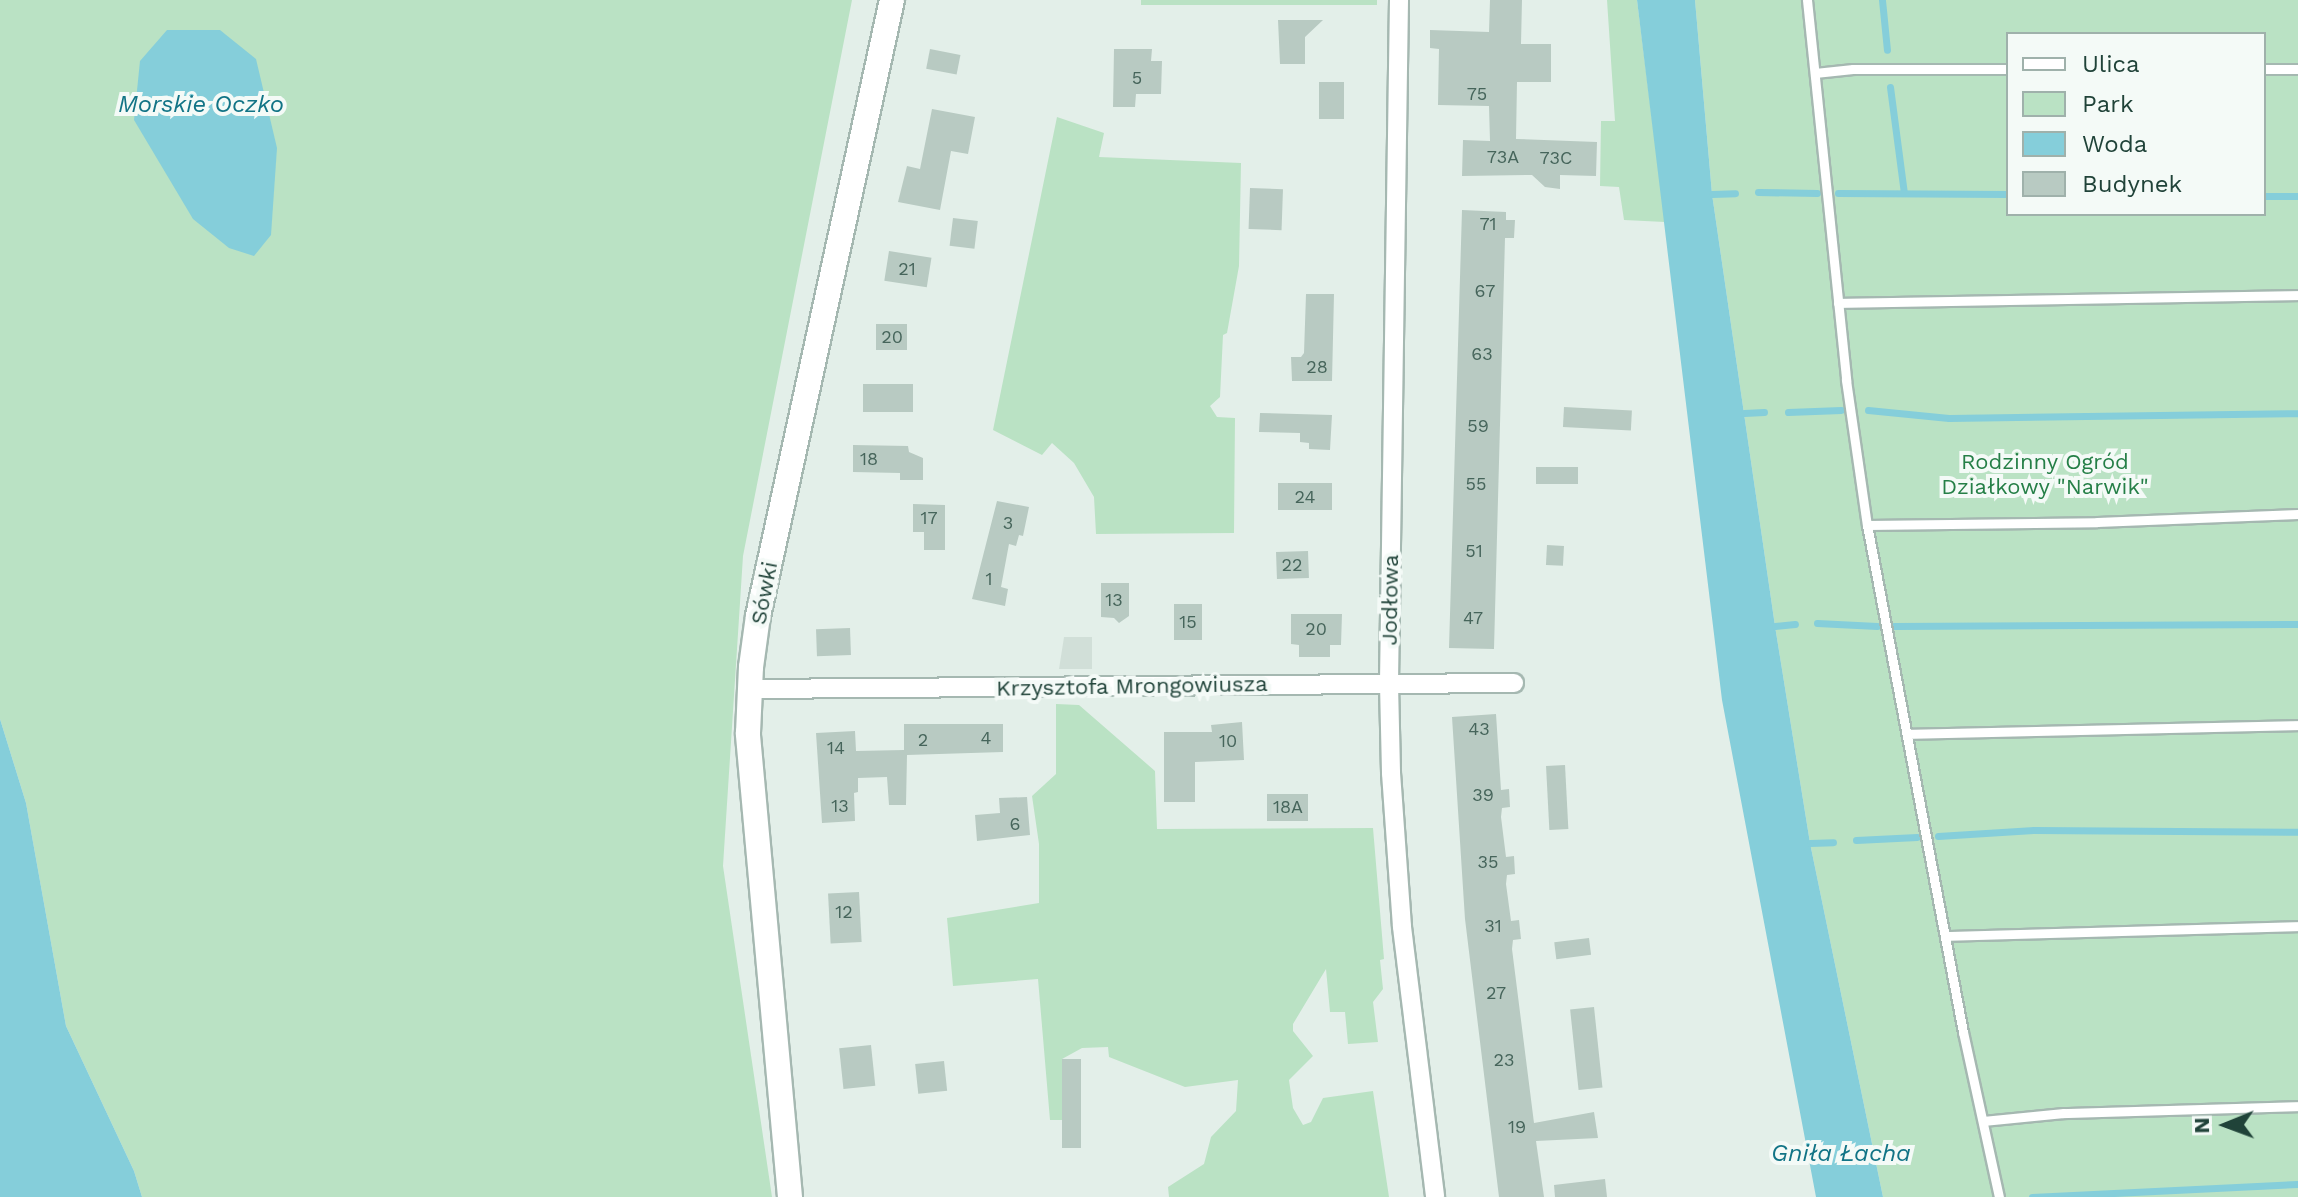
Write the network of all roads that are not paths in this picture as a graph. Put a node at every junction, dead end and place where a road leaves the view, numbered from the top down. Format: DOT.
graph roads {
  1 [pos="892,0"];
  2 [pos="1399,0"];
  3 [pos="1807,0"];
  4 [pos="2006,69"];
  5 [pos="2266,69"];
  6 [pos="2298,69"];
  7 [pos="1815,73"];
  8 [pos="2298,295"];
  9 [pos="1838,303"];
  10 [pos="2298,514"];
  11 [pos="1867,525"];
  12 [pos="1514,683"];
  13 [pos="1389,684"];
  14 [pos="749,689"];
  15 [pos="2298,725"];
  16 [pos="1907,734"];
  17 [pos="2298,926"];
  18 [pos="1945,936"];
  19 [pos="2298,1106"];
  20 [pos="1983,1121"];
  21 [pos="790,1197"];
  22 [pos="1435,1197"];
  23 [pos="1999,1197"];
  1 -- 14 [label="street, Sówki"];
  2 -- 13 [label="street, Jodłowa"];
  3 -- 7 [label="lane"];
  4 -- 7 [label="lane"];
  5 -- 6 [label="lane"];
  7 -- 9 [label="lane"];
  8 -- 9 [label="lane"];
  9 -- 11 [label="lane"];
  10 -- 11 [label="lane"];
  11 -- 16 [label="lane"];
  12 -- 13 [label="street, Krzysztofa Mrongowiusza"];
  13 -- 14 [label="street, Krzysztofa Mrongowiusza"];
  13 -- 22 [label="street, Jodłowa"];
  14 -- 21 [label="street, Sówki"];
  15 -- 16 [label="lane"];
  16 -- 18 [label="lane"];
  17 -- 18 [label="lane"];
  18 -- 20 [label="lane"];
  19 -- 20 [label="lane"];
  20 -- 23 [label="lane"];
}
